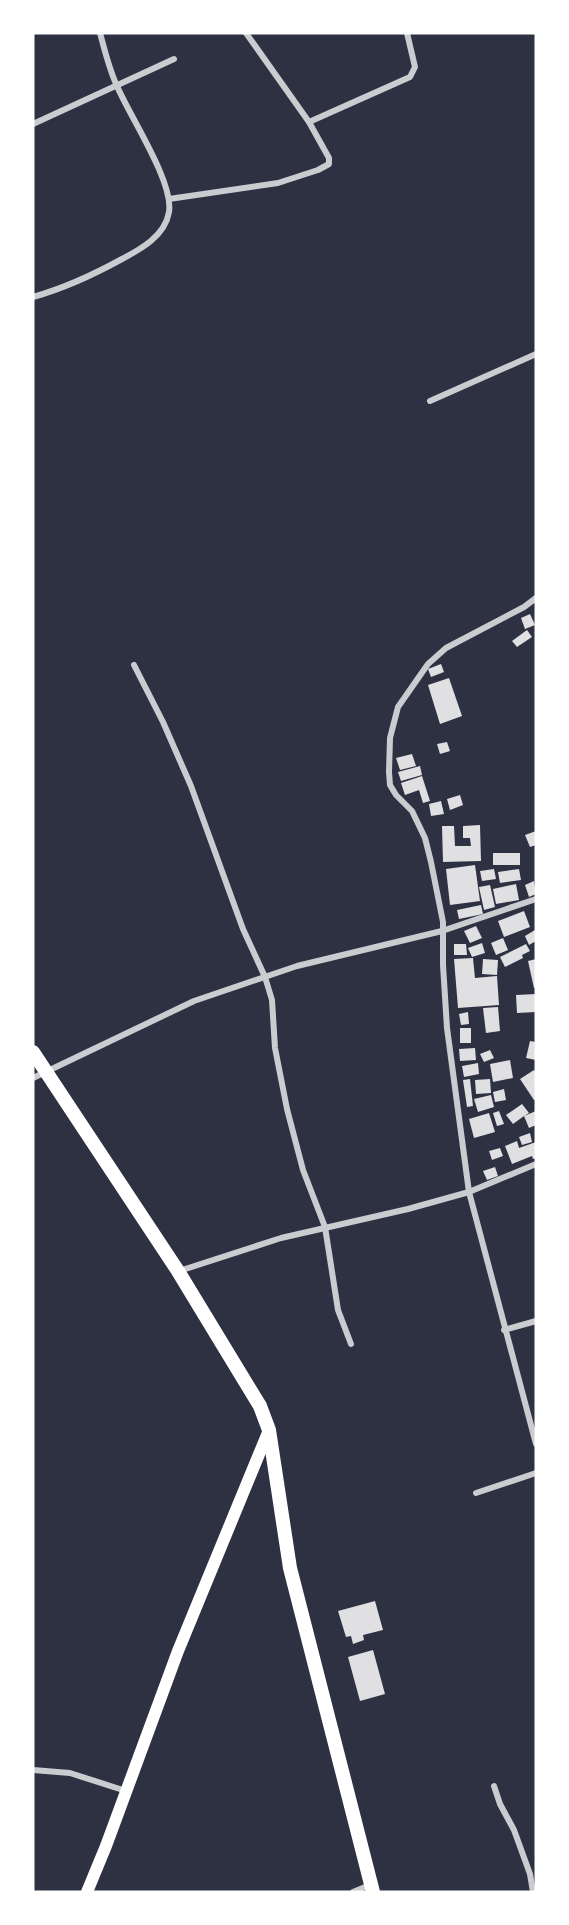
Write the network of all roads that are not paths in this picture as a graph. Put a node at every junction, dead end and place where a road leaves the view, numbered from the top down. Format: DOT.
graph roads {
  1 [pos="100,33"];
  2 [pos="246,33"];
  3 [pos="407,33"];
  4 [pos="174,59"];
  5 [pos="116,85"];
  6 [pos="309,122"];
  7 [pos="33,124"];
  8 [pos="169,199"];
  9 [pos="33,297"];
  10 [pos="536,354"];
  11 [pos="430,401"];
  12 [pos="536,598"];
  13 [pos="134,665"];
  14 [pos="536,898"];
  15 [pos="441,931"];
  16 [pos="265,976"];
  17 [pos="33,1052"];
  18 [pos="47,1072"];
  19 [pos="33,1078"];
  20 [pos="536,1164"];
  21 [pos="469,1192"];
  22 [pos="325,1227"];
  23 [pos="178,1271"];
  24 [pos="536,1321"];
  25 [pos="504,1330"];
  26 [pos="351,1344"];
  27 [pos="269,1430"];
  28 [pos="536,1444"];
  29 [pos="536,1473"];
  30 [pos="476,1493"];
  31 [pos="33,1770"];
  32 [pos="494,1786"];
  33 [pos="126,1791"];
  34 [pos="372,1888"];
  35 [pos="87,1892"];
  36 [pos="353,1892"];
  37 [pos="533,1892"];
  1 -- 5 [label="street"];
  2 -- 6 [label="street"];
  3 -- 6 [label="street"];
  4 -- 5 [label="street"];
  5 -- 7 [label="street"];
  5 -- 8 [label="street"];
  6 -- 8 [label="street"];
  8 -- 9 [label="street"];
  10 -- 11 [label="street"];
  12 -- 15 [label="street"];
  13 -- 16 [label="street"];
  14 -- 15 [label="street"];
  15 -- 16 [label="street"];
  15 -- 21 [label="street"];
  16 -- 18 [label="street"];
  16 -- 22 [label="street"];
  17 -- 18 [label="highway"];
  18 -- 19 [label="street"];
  18 -- 23 [label="highway"];
  20 -- 21 [label="street"];
  21 -- 22 [label="street"];
  21 -- 25 [label="street"];
  22 -- 23 [label="street"];
  22 -- 26 [label="street"];
  23 -- 27 [label="highway"];
  24 -- 25 [label="street"];
  25 -- 28 [label="street"];
  27 -- 33 [label="main road"];
  27 -- 34 [label="highway"];
  29 -- 30 [label="street"];
  31 -- 33 [label="street"];
  32 -- 37 [label="street"];
  33 -- 35 [label="main road"];
  34 -- 36 [label="street"];
}
